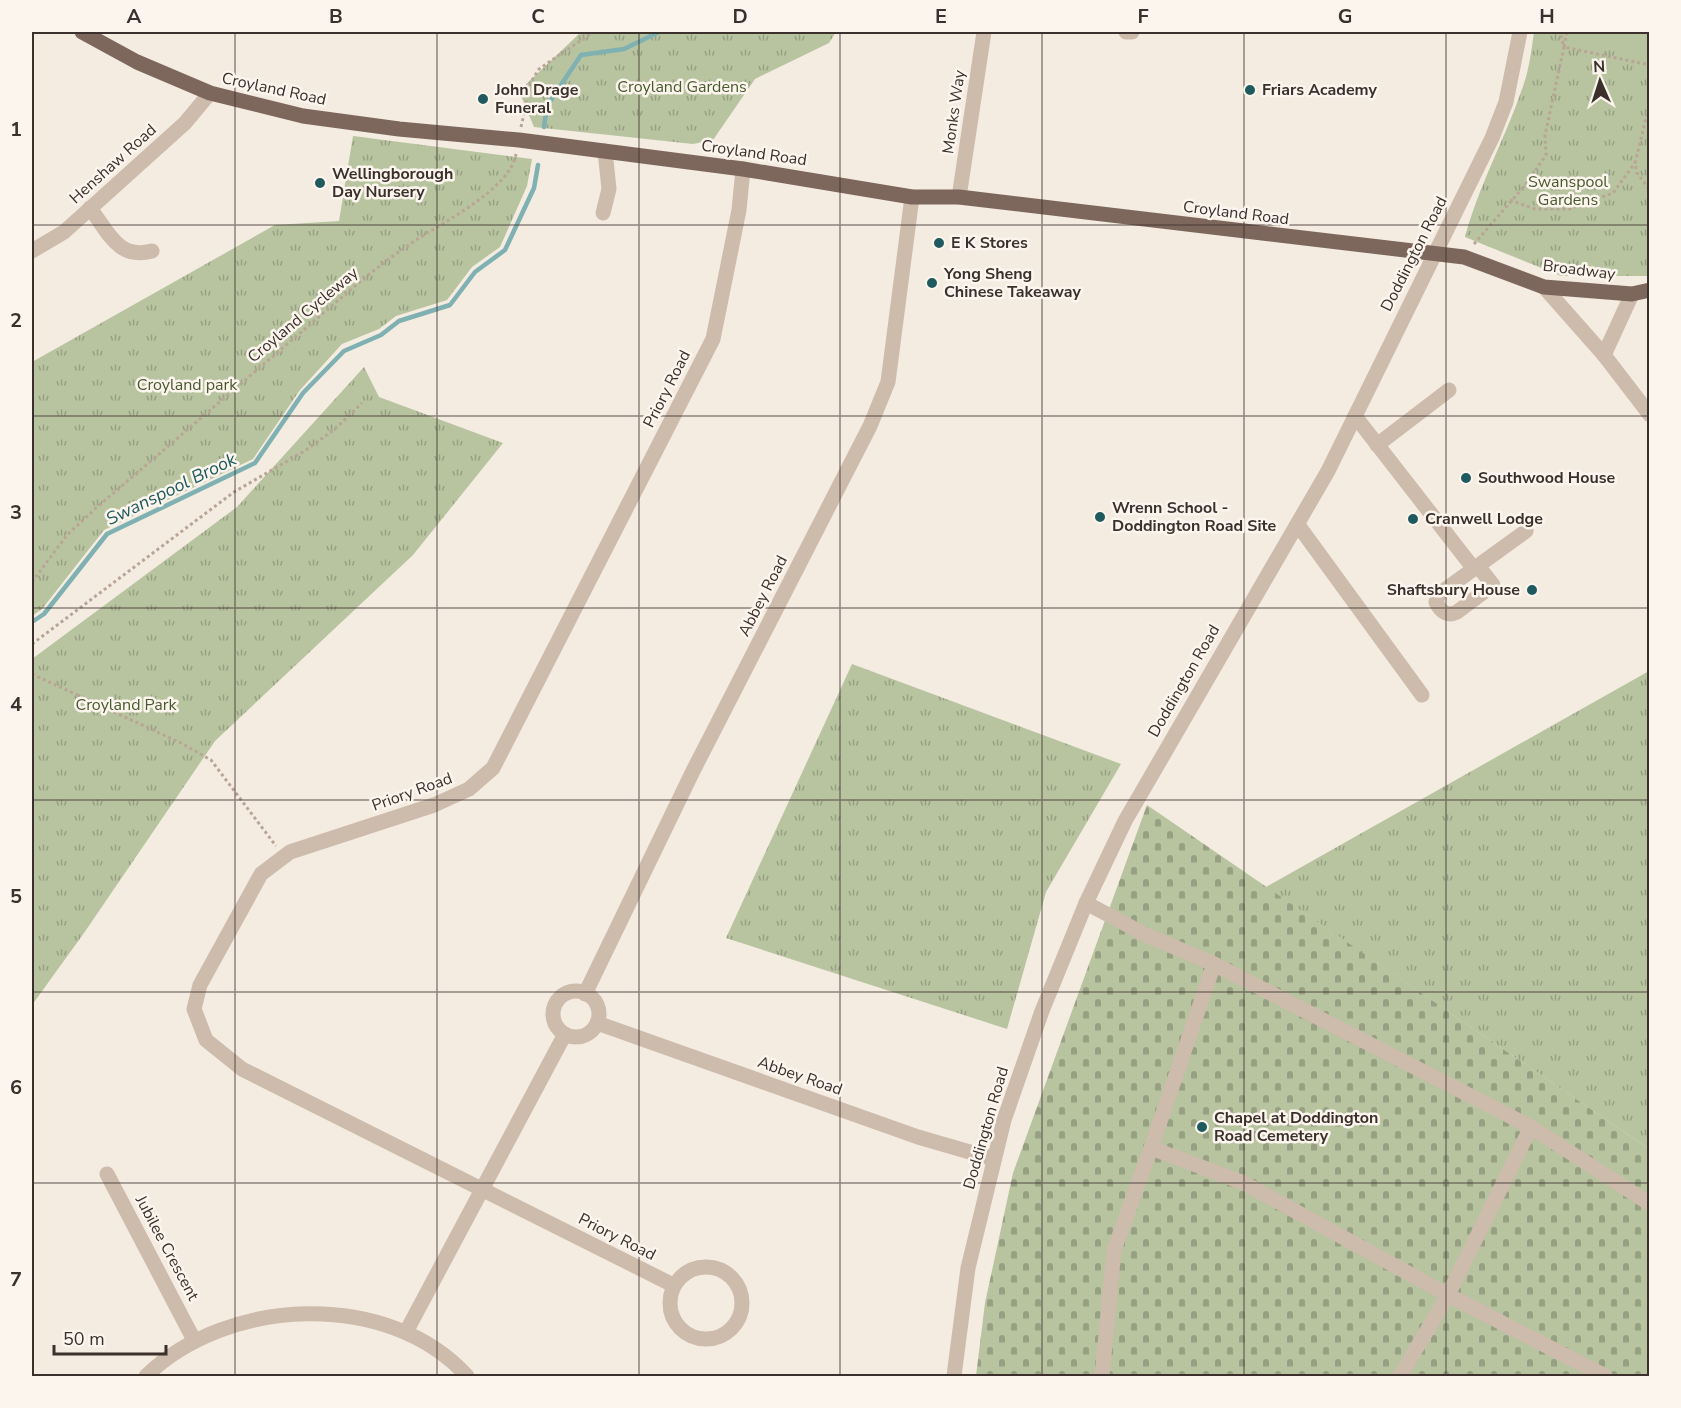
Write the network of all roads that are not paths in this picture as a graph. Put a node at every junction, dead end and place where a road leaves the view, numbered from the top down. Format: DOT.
graph roads {
  1 [pos="82,32"];
  2 [pos="984,32"];
  3 [pos="1126,32"];
  4 [pos="1132,32"];
  5 [pos="1520,32"];
  6 [pos="210,93"];
  7 [pos="605,151"];
  8 [pos="743,169"];
  9 [pos="912,197"];
  10 [pos="959,197"];
  11 [pos="90,208"];
  12 [pos="603,213"];
  13 [pos="32,251"];
  14 [pos="152,251"];
  15 [pos="1437,254"];
  16 [pos="1544,287"];
  17 [pos="1650,290"];
  18 [pos="1632,294"];
  19 [pos="1604,355"];
  20 [pos="1449,390"];
  21 [pos="1650,415"];
  22 [pos="1355,416"];
  23 [pos="1377,446"];
  24 [pos="1298,525"];
  25 [pos="1526,531"];
  26 [pos="1422,695"];
  27 [pos="1086,903"];
  28 [pos="1214,964"];
  29 [pos="585,994"];
  30 [pos="597,1023"];
  31 [pos="565,1034"];
  32 [pos="1531,1127"];
  33 [pos="1150,1148"];
  34 [pos="994,1159"];
  35 [pos="107,1174"];
  36 [pos="481,1189"];
  37 [pos="1650,1204"];
  38 [pos="673,1285"];
  39 [pos="1448,1296"];
  40 [pos="406,1332"];
  41 [pos="194,1340"];
  42 [pos="146,1377"];
  43 [pos="467,1377"];
  44 [pos="954,1377"];
  45 [pos="1102,1377"];
  46 [pos="1400,1377"];
  47 [pos="1605,1377"];
  1 -- 6 [label="main road, Croyland Road"];
  2 -- 10 [label="street, Monks Way"];
  3 -- 4 [label="street"];
  5 -- 15 [label="street, Doddington Road"];
  6 -- 7 [label="main road, Croyland Road"];
  6 -- 11 [label="street, Henshaw Road"];
  7 -- 8 [label="main road, Croyland Road"];
  7 -- 12 [label="street"];
  8 -- 9 [label="main road, Croyland Road"];
  8 -- 36 [label="street, Priory Road"];
  9 -- 10 [label="main road, Croyland Road"];
  9 -- 29 [label="street, Abbey Road"];
  10 -- 15 [label="main road, Croyland Road"];
  11 -- 13 [label="street, Henshaw Road"];
  11 -- 14 [label="street"];
  15 -- 16 [label="main road, Broadway"];
  15 -- 22 [label="street, Doddington Road"];
  16 -- 18 [label="main road, Broadway"];
  16 -- 19 [label="street"];
  17 -- 18 [label="main road, Broadway"];
  18 -- 19 [label="street"];
  19 -- 21 [label="street"];
  20 -- 23 [label="street"];
  22 -- 23 [label="street"];
  22 -- 24 [label="street, Doddington Road"];
  23 -- 25 [label="street"];
  24 -- 26 [label="street"];
  24 -- 27 [label="street, Doddington Road"];
  27 -- 28 [label="street"];
  27 -- 34 [label="street, Doddington Road"];
  28 -- 32 [label="street"];
  28 -- 33 [label="street"];
  29 -- 30 [label="street"];
  29 -- 31 [label="street"];
  30 -- 31 [label="street"];
  30 -- 34 [label="street, Abbey Road"];
  31 -- 36 [label="street"];
  32 -- 37 [label="street"];
  32 -- 39 [label="street"];
  33 -- 39 [label="street"];
  33 -- 45 [label="street"];
  34 -- 44 [label="street, Doddington Road"];
  35 -- 41 [label="street, Jubilee Crescent"];
  36 -- 38 [label="street, Priory Road"];
  36 -- 40 [label="street"];
  38 -- 38 [label="street"];
  39 -- 46 [label="street"];
  39 -- 47 [label="street"];
  40 -- 41 [label="street"];
  40 -- 43 [label="street"];
  41 -- 42 [label="street"];
}
